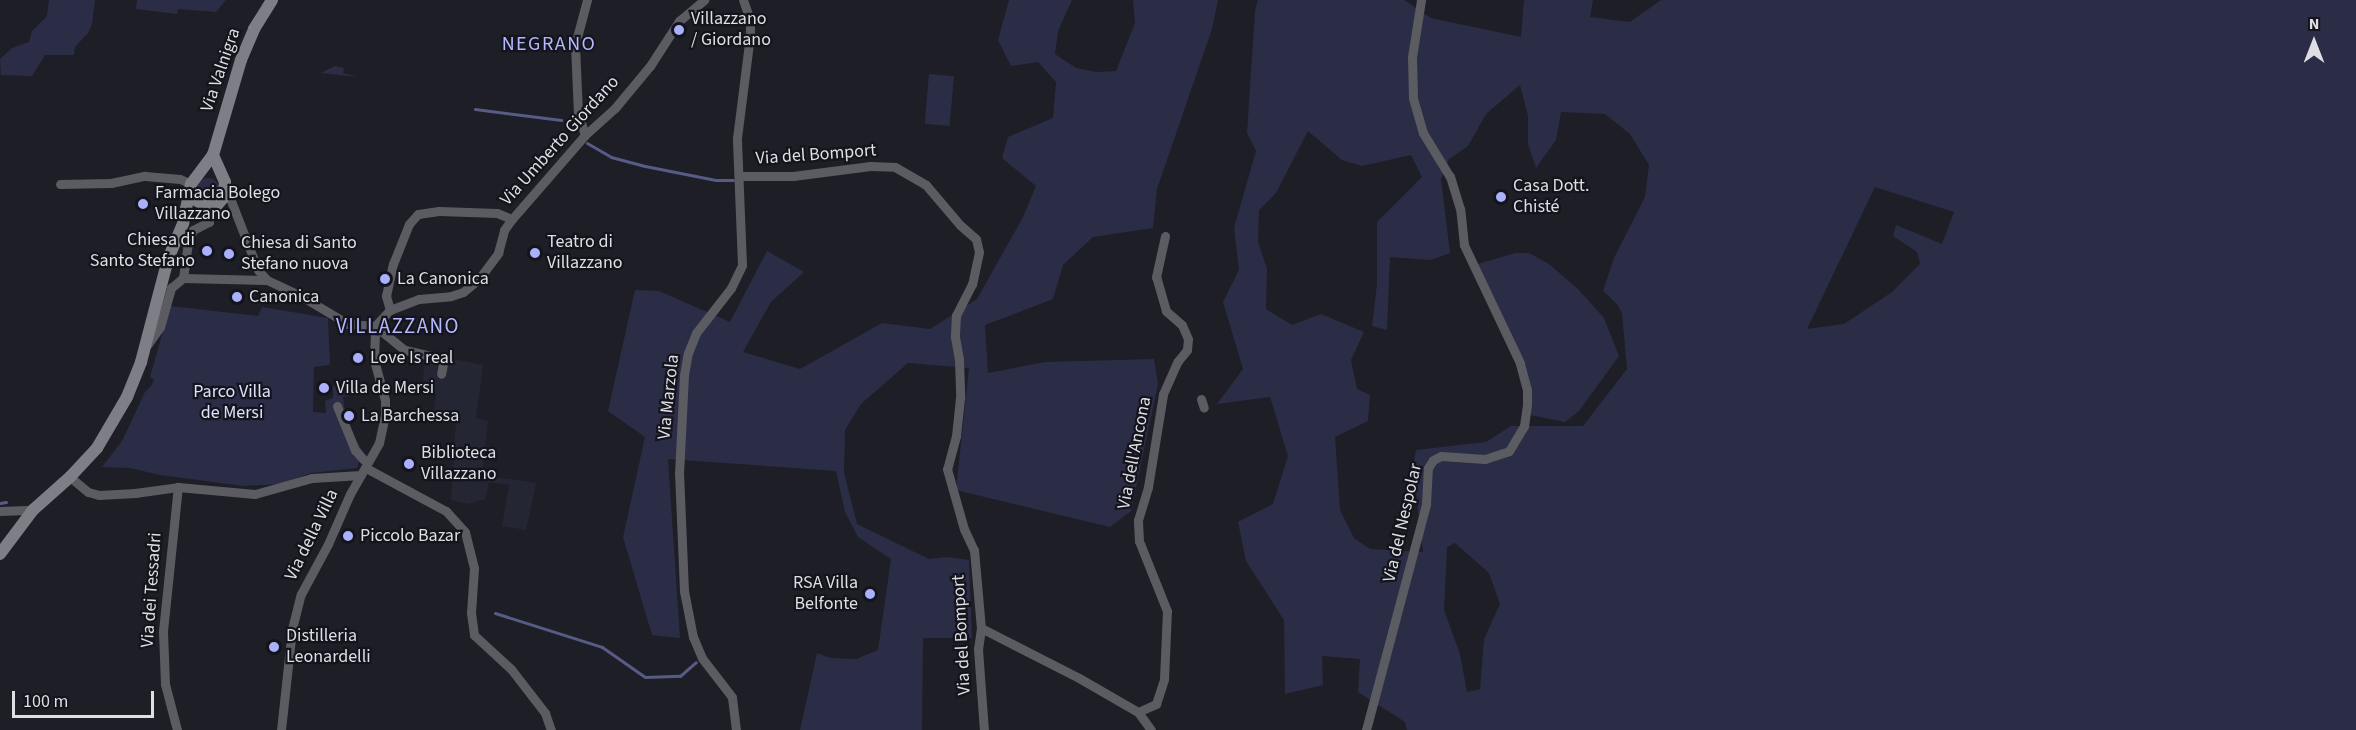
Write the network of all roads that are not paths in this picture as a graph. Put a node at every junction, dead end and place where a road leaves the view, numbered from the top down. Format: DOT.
graph roads {
  1 [pos="272,0"];
  2 [pos="586,0"];
  3 [pos="704,0"];
  4 [pos="743,0"];
  5 [pos="1421,0"];
  6 [pos="585,135"];
  7 [pos="213,155"];
  8 [pos="739,176"];
  9 [pos="194,182"];
  10 [pos="224,183"];
  11 [pos="60,184"];
  12 [pos="209,206"];
  13 [pos="236,216"];
  14 [pos="512,219"];
  15 [pos="183,224"];
  16 [pos="1165,236"];
  17 [pos="183,278"];
  18 [pos="267,280"];
  19 [pos="390,310"];
  20 [pos="375,326"];
  21 [pos="145,348"];
  22 [pos="441,374"];
  23 [pos="337,406"];
  24 [pos="363,468"];
  25 [pos="70,477"];
  26 [pos="178,486"];
  27 [pos="33,510"];
  28 [pos="0,511"];
  29 [pos="0,554"];
  30 [pos="981,628"];
  31 [pos="1138,712"];
  32 [pos="177,730"];
  33 [pos="281,730"];
  34 [pos="550,730"];
  35 [pos="736,730"];
  36 [pos="984,730"];
  37 [pos="1151,730"];
  38 [pos="1366,730"];
  1 -- 7 [label="main road, Via Valnigra"];
  2 -- 6 [label="street"];
  3 -- 6 [label="street, Via Umberto Giordano"];
  4 -- 8 [label="street, Via Marzola"];
  5 -- 38 [label="street, Via del Nespolar"];
  6 -- 14 [label="street, Via Umberto Giordano"];
  7 -- 9 [label="main road, Via Valnigra"];
  7 -- 10 [label="main road"];
  8 -- 30 [label="street, Via del Bomport"];
  8 -- 35 [label="street, Via Marzola"];
  9 -- 10 [label="main road"];
  9 -- 11 [label="street"];
  9 -- 12 [label="main road"];
  9 -- 15 [label="main road"];
  10 -- 12 [label="main road"];
  10 -- 13 [label="street"];
  12 -- 13 [label="street"];
  12 -- 15 [label="main road"];
  12 -- 17 [label="street"];
  13 -- 18 [label="street"];
  14 -- 19 [label="street, Via Umberto Giordano"];
  14 -- 19 [label="street"];
  15 -- 21 [label="main road"];
  16 -- 31 [label="street, Via dell'Ancona"];
  17 -- 18 [label="street"];
  17 -- 21 [label="street"];
  18 -- 20 [label="street"];
  19 -- 20 [label="street"];
  20 -- 22 [label="street"];
  20 -- 24 [label="street, Via della Villa"];
  21 -- 25 [label="main road"];
  23 -- 24 [label="street"];
  24 -- 26 [label="street"];
  24 -- 33 [label="street, Via della Villa"];
  24 -- 34 [label="street"];
  25 -- 26 [label="street"];
  25 -- 27 [label="main road"];
  26 -- 32 [label="street, Via dei Tessadri"];
  27 -- 28 [label="street"];
  27 -- 29 [label="main road"];
  30 -- 31 [label="street"];
  30 -- 36 [label="street, Via del Bomport"];
  31 -- 37 [label="street"];
}
